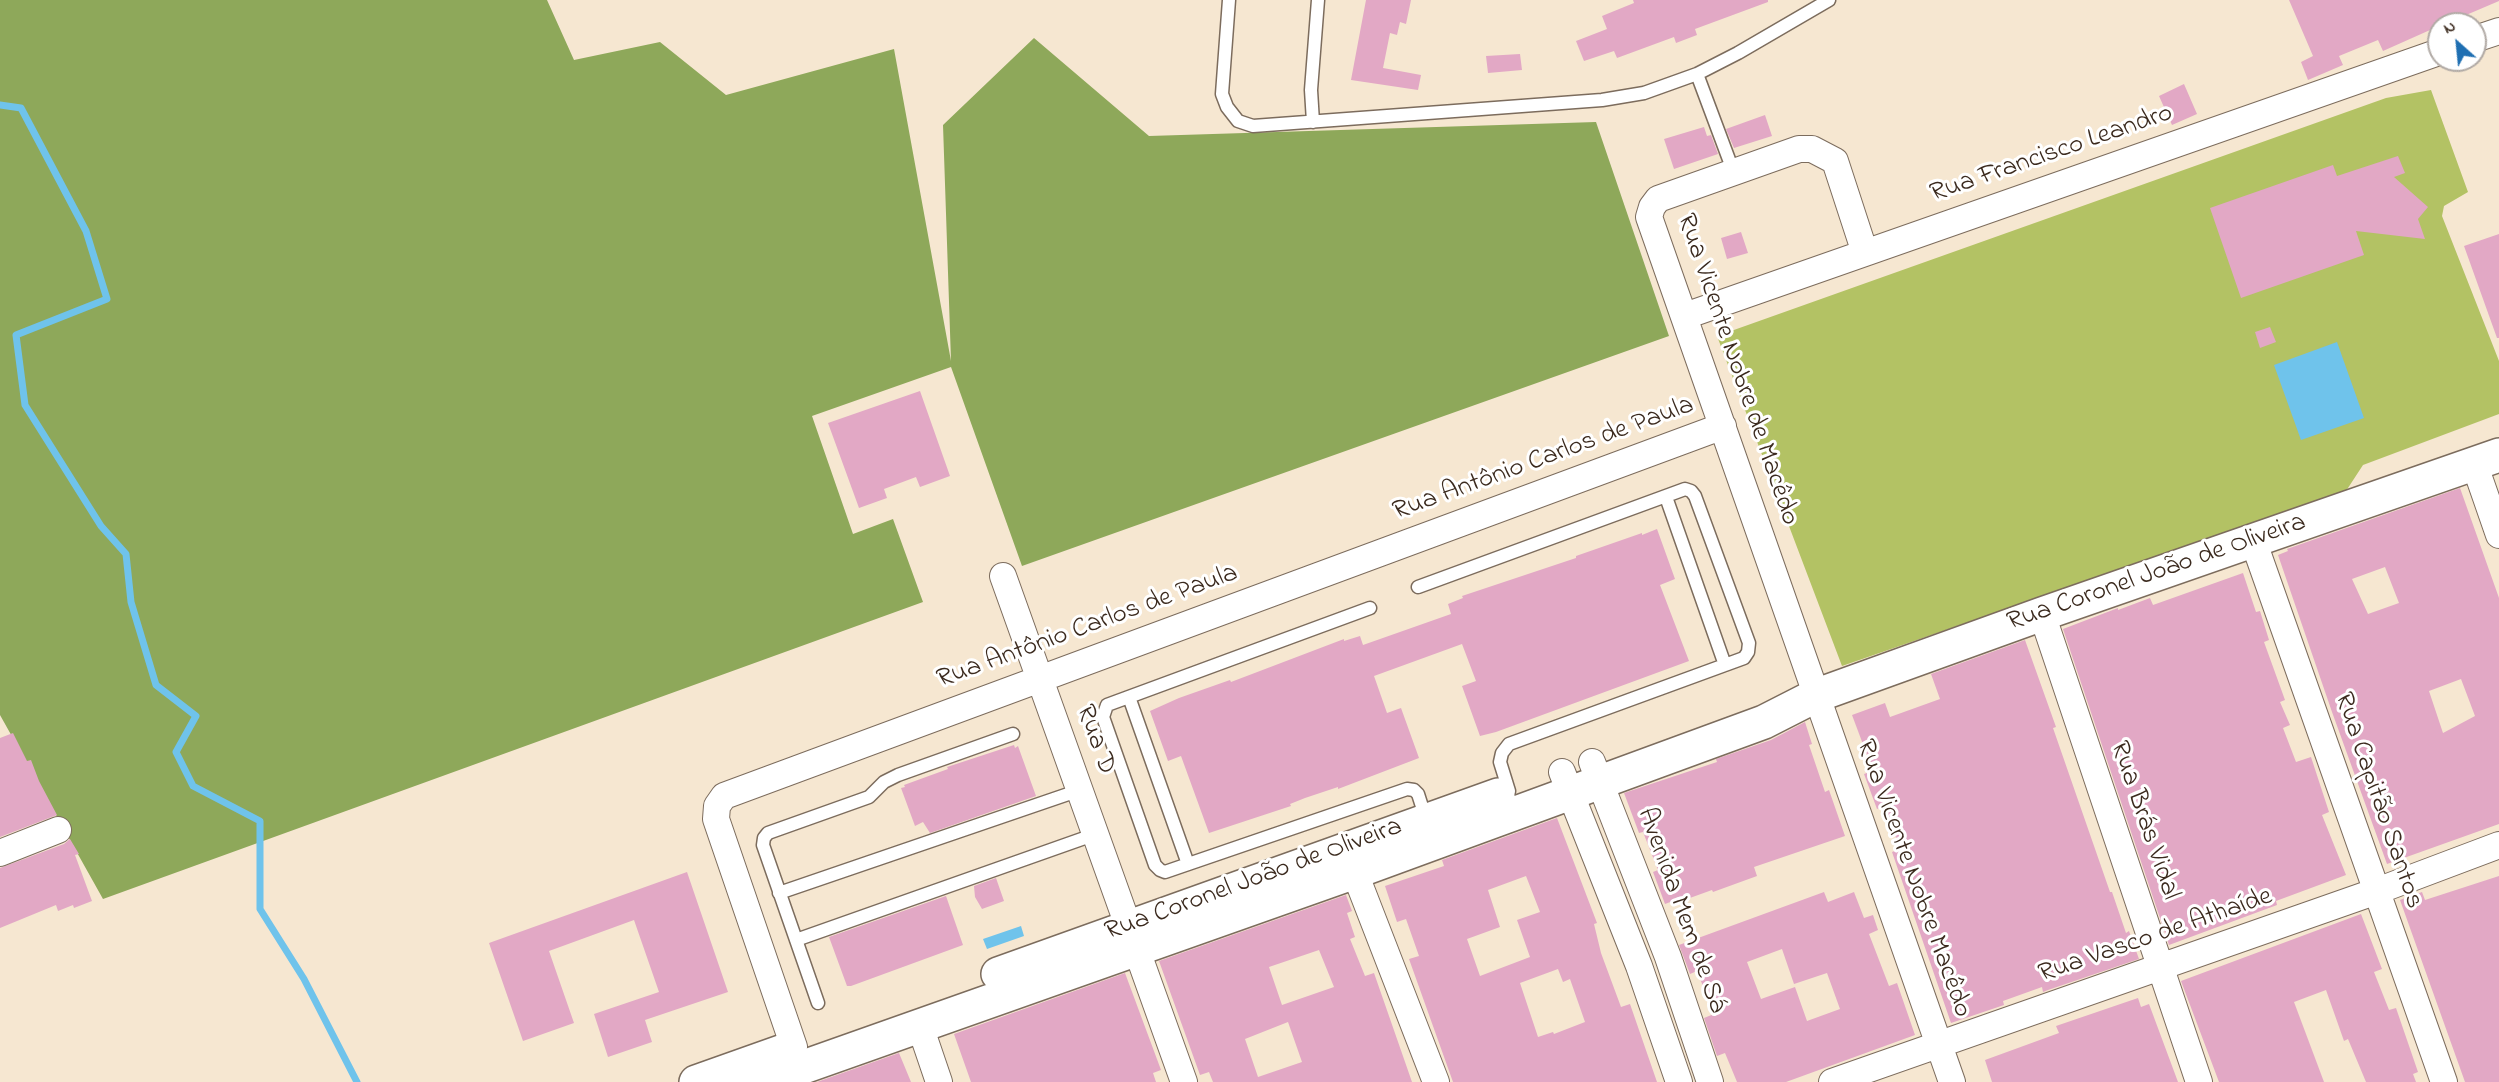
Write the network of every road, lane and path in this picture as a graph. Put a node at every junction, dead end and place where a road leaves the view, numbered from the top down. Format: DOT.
graph roads {
  1 [pos="1229,0"];
  2 [pos="1318,0"];
  3 [pos="1829,0"];
  4 [pos="2427,56"];
  5 [pos="1697,74"];
  6 [pos="1313,122"];
  7 [pos="1734,172"];
  8 [pos="1865,253"];
  9 [pos="1685,316"];
  10 [pos="1723,426"];
  11 [pos="2486,459"];
  12 [pos="1666,497"];
  13 [pos="2499,535"];
  14 [pos="2253,540"];
  15 [pos="1003,576"];
  16 [pos="1418,587"];
  17 [pos="1370,608"];
  18 [pos="2042,614"];
  19 [pos="1725,665"];
  20 [pos="1039,678"];
  21 [pos="1815,696"];
  22 [pos="1129,697"];
  23 [pos="1013,734"];
  24 [pos="1596,772"];
  25 [pos="1566,783"];
  26 [pos="1080,790"];
  27 [pos="1509,791"];
  28 [pos="1427,820"];
  29 [pos="58,830"];
  30 [pos="1096,834"];
  31 [pos="2499,845"];
  32 [pos="0,853"];
  33 [pos="1350,860"];
  34 [pos="1188,864"];
  35 [pos="2377,891"];
  36 [pos="779,893"];
  37 [pos="1132,937"];
  38 [pos="796,940"];
  39 [pos="1668,957"];
  40 [pos="1639,966"];
  41 [pos="2160,968"];
  42 [pos="818,1003"];
  43 [pos="920,1026"];
  44 [pos="1940,1046"];
  45 [pos="794,1047"];
  46 [pos="697,1082"];
  47 [pos="761,1082"];
  48 [pos="939,1082"];
  49 [pos="1184,1082"];
  50 [pos="1436,1082"];
  51 [pos="1679,1082"];
  52 [pos="1710,1082"];
  53 [pos="1832,1082"];
  54 [pos="1952,1082"];
  55 [pos="2199,1082"];
  56 [pos="2444,1082"];
  1 -- 6 [label="lane"];
  2 -- 6 [label="lane"];
  3 -- 5 [label="lane"];
  4 -- 8 [label="street, Rua Francisco Leandro"];
  5 -- 6 [label="lane"];
  5 -- 7 [label="lane"];
  7 -- 8 [label="street, Rua Vicente Nobre de Macêdo"];
  7 -- 9 [label="street, Rua Vicente Nobre de Macêdo"];
  8 -- 9 [label="street, Rua Francisco Leandro"];
  9 -- 10 [label="street, Rua Vicente Nobre de Macêdo"];
  10 -- 20 [label="street, Rua Antônio Carlos de Paula"];
  10 -- 21 [label="street, Rua Vicente Nobre de Macêdo"];
  11 -- 13 [label="street"];
  11 -- 14 [label="street, Rua Coronel João de Oliveira"];
  12 -- 16 [label="lane"];
  12 -- 19 [label="lane"];
  12 -- 19 [label="lane"];
  14 -- 18 [label="street, Rua Coronel João de Oliveira"];
  14 -- 35 [label="street, Rua Capitão Santos"];
  15 -- 20 [label="street, Rua D"];
  17 -- 22 [label="lane"];
  18 -- 21 [label="street, Rua Coronel João de Oliveira"];
  18 -- 41 [label="street, Rua Brás Vidal"];
  19 -- 27 [label="lane"];
  20 -- 26 [label="street, Rua D"];
  20 -- 45 [label="street, Rua Antônio Carlos de Paula"];
  21 -- 24 [label="street, Rua Coronel João de Oliveira"];
  21 -- 44 [label="street, Rua Vicente Nobre Macêdo"];
  22 -- 34 [label="lane"];
  22 -- 34 [label="lane"];
  23 -- 36 [label="lane"];
  24 -- 25 [label="street, Rua Coronel João de Oliveira"];
  24 -- 39 [label="street, Avenida Mem de Sá"];
  25 -- 27 [label="street, Rua Coronel João de Oliveira"];
  25 -- 33 [label="street, Rua Coronel João de Oliveira"];
  25 -- 40 [label="street"];
  26 -- 30 [label="street, Rua D"];
  26 -- 36 [label="lane"];
  27 -- 28 [label="street, Rua Coronel João de Oliveira"];
  28 -- 33 [label="street, Rua Coronel João de Oliveira"];
  28 -- 34 [label="lane"];
  29 -- 32 [label="street"];
  30 -- 37 [label="street, Rua D"];
  30 -- 38 [label="lane"];
  31 -- 35 [label="street, Rua Vasco de Athaíde"];
  33 -- 37 [label="street, Rua Coronel João de Oliveira"];
  33 -- 50 [label="street"];
  35 -- 41 [label="street, Rua Vasco de Athaíde"];
  35 -- 56 [label="street, Rua Capitão Santos"];
  36 -- 38 [label="lane"];
  37 -- 43 [label="street, Rua Coronel João de Oliveira"];
  37 -- 45 [label="street, Rua Coronel João de Oliveira"];
  37 -- 49 [label="street, Rua D"];
  38 -- 42 [label="lane"];
  39 -- 40 [label="street"];
  39 -- 52 [label="street, Avenida Mem de Sá"];
  40 -- 51 [label="street"];
  41 -- 44 [label="street, Rua Vasco de Athaíde"];
  41 -- 55 [label="street, Rua Brás Vidal"];
  43 -- 47 [label="street, Rua Coronel João de Oliveira"];
  43 -- 48 [label="street"];
  44 -- 53 [label="street, Rua Vasco de Athaíde"];
  44 -- 54 [label="street, Rua Vicente Nobre Macêdo"];
  45 -- 46 [label="street, Rua Coronel João de Oliveira"];
}
